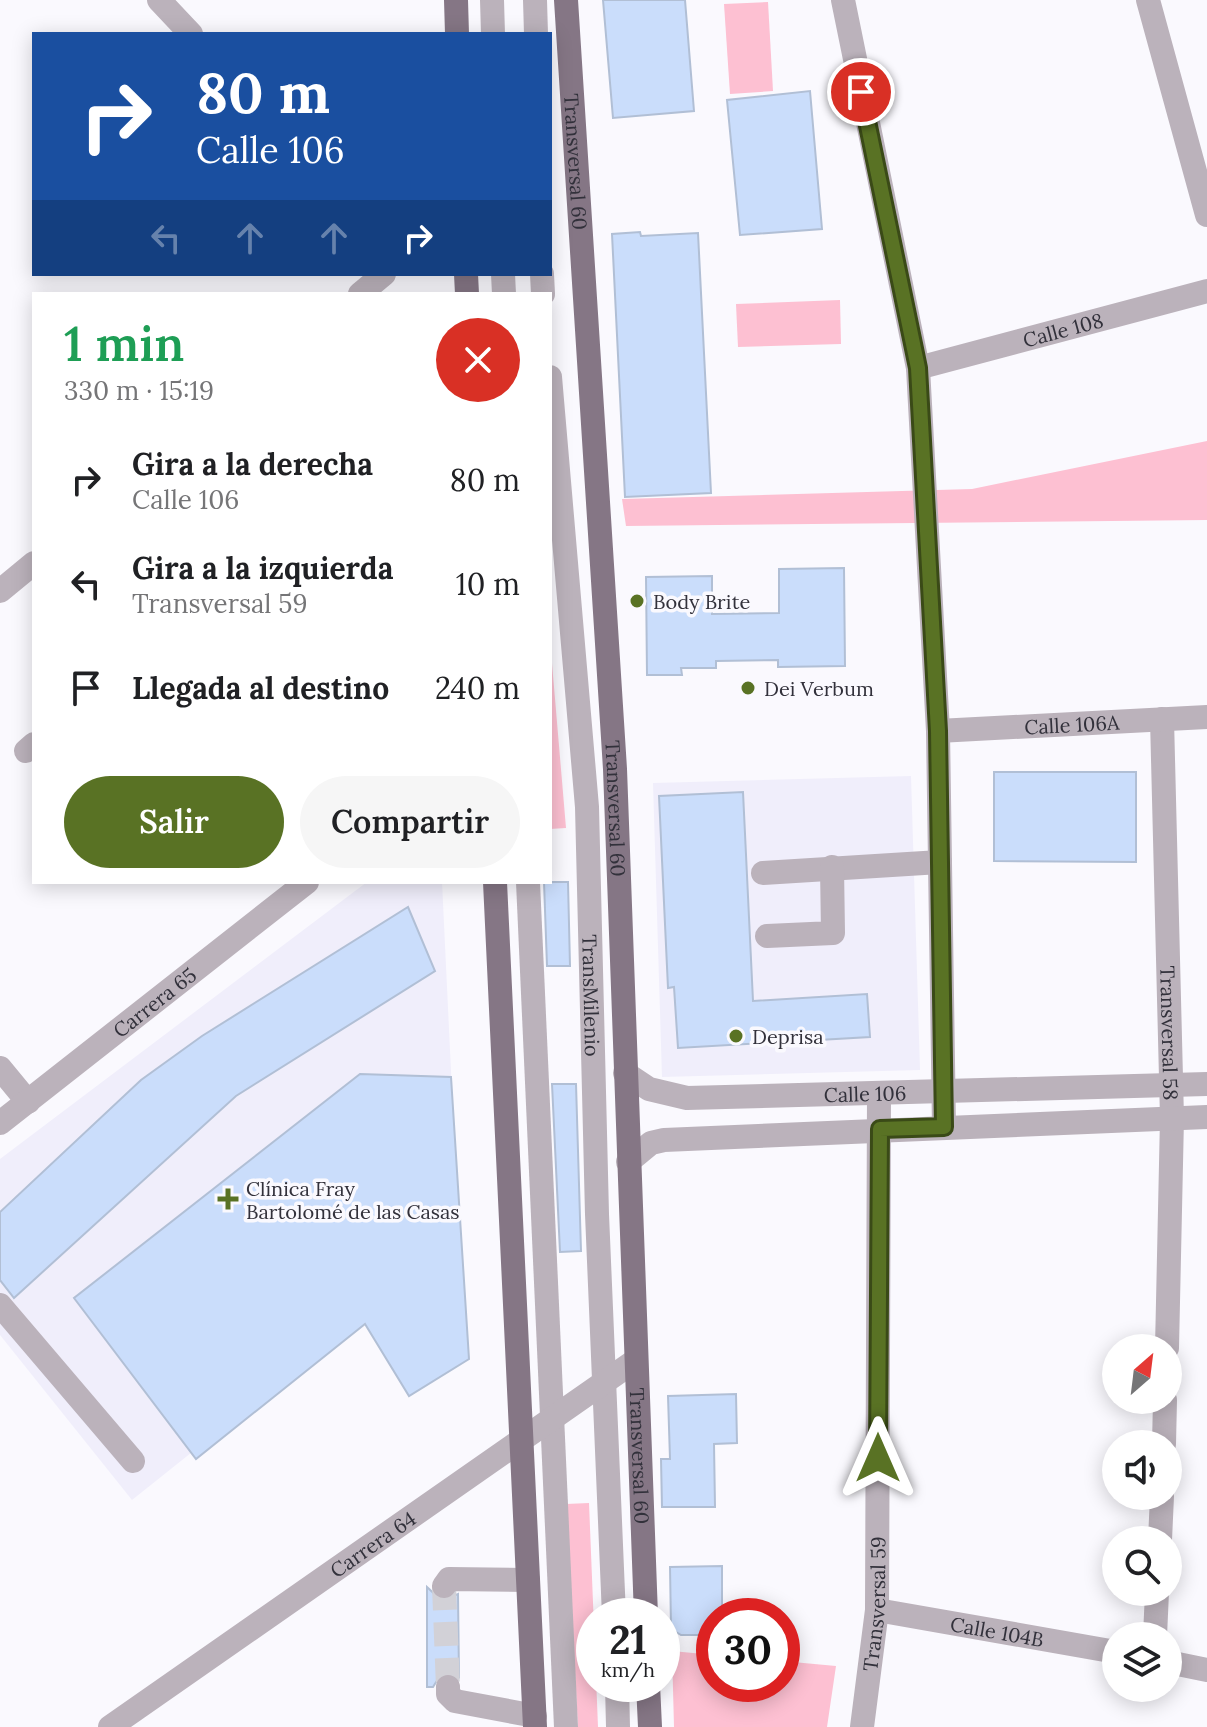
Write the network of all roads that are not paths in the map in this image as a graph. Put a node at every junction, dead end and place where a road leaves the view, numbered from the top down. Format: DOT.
graph roads {
  1 [pos="159,0"];
  2 [pos="456,0"];
  3 [pos="492,0"];
  4 [pos="535,0"];
  5 [pos="566,0"];
  6 [pos="843,0"];
  7 [pos="1148,0"];
  8 [pos="189,32"];
  9 [pos="457,32"];
  10 [pos="493,32"];
  11 [pos="536,32"];
  12 [pos="1207,215"];
  13 [pos="382,276"];
  14 [pos="1207,291"];
  15 [pos="362,292"];
  16 [pos="918,368"];
  17 [pos="552,400"];
  18 [pos="32,565"];
  19 [pos="0,591"];
  20 [pos="1207,717"];
  21 [pos="1162,719"];
  22 [pos="938,731"];
  23 [pos="940,862"];
  24 [pos="832,867"];
  25 [pos="763,873"];
  26 [pos="304,884"];
  27 [pos="495,884"];
  28 [pos="528,884"];
  29 [pos="767,936"];
  30 [pos="0,1068"];
  31 [pos="625,1073"];
  32 [pos="1207,1084"];
  33 [pos="1171,1085"];
  34 [pos="943,1093"];
  35 [pos="879,1095"];
  36 [pos="28,1102"];
  37 [pos="1207,1117"];
  38 [pos="1172,1118"];
  39 [pos="0,1123"];
  40 [pos="944,1127"];
  41 [pos="880,1129"];
  42 [pos="628,1162"];
  43 [pos="0,1305"];
  44 [pos="1167,1334"];
  45 [pos="636,1360"];
  46 [pos="605,1381"];
  47 [pos="552,1419"];
  48 [pos="522,1440"];
  49 [pos="133,1461"];
  50 [pos="528,1580"];
  51 [pos="444,1586"];
  52 [pos="613,1598"];
  53 [pos="645,1598"];
  54 [pos="877,1610"];
  55 [pos="1102,1650"];
  56 [pos="1182,1665"];
  57 [pos="1207,1670"];
  58 [pos="448,1687"];
  59 [pos="617,1702"];
  60 [pos="649,1702"];
  61 [pos="535,1722"];
  62 [pos="110,1727"];
  63 [pos="566,1727"];
  64 [pos="618,1727"];
  65 [pos="650,1727"];
  66 [pos="862,1727"];
  1 -- 8 [label="street"];
  2 -- 9 [label="main road"];
  3 -- 10 [label="street"];
  4 -- 11 [label="street"];
  5 -- 31 [label="main road, Transversal 60"];
  6 -- 16 [label="street"];
  7 -- 12 [label="street"];
  13 -- 15 [label="street"];
  14 -- 16 [label="street, Calle 108"];
  16 -- 22 [label="street"];
  17 -- 46 [label="street, TransMilenio"];
  18 -- 19 [label="street"];
  20 -- 21 [label="street, Calle 106A"];
  21 -- 22 [label="street, Calle 106A"];
  21 -- 33 [label="street, Transversal 58"];
  22 -- 23 [label="street"];
  23 -- 24 [label="street"];
  23 -- 34 [label="street"];
  24 -- 25 [label="street"];
  24 -- 29 [label="street"];
  26 -- 36 [label="street, Carrera 65"];
  27 -- 48 [label="main road"];
  28 -- 47 [label="street"];
  30 -- 36 [label="street"];
  31 -- 35 [label="street, Calle 106"];
  31 -- 42 [label="main road, Transversal 60"];
  32 -- 33 [label="street, Calle 106"];
  33 -- 34 [label="street, Calle 106"];
  33 -- 38 [label="street, Transversal 58"];
  34 -- 35 [label="street, Calle 106"];
  34 -- 40 [label="street"];
  35 -- 41 [label="street, Transversal 59"];
  36 -- 39 [label="street, Carrera 65"];
  37 -- 38 [label="street, Calle 106"];
  38 -- 40 [label="street, Calle 106"];
  38 -- 44 [label="street, Transversal 58"];
  40 -- 41 [label="street, Calle 106"];
  41 -- 42 [label="street, Calle 106"];
  41 -- 54 [label="street, Transversal 59"];
  42 -- 45 [label="main road, Transversal 60"];
  43 -- 49 [label="street"];
  45 -- 46 [label="street, Carrera 64"];
  45 -- 53 [label="main road, Transversal 60"];
  46 -- 47 [label="street, Carrera 64"];
  46 -- 52 [label="street, TransMilenio"];
  47 -- 48 [label="street, Carrera 64"];
  47 -- 63 [label="street"];
  48 -- 50 [label="main road"];
  48 -- 62 [label="street, Carrera 64"];
  50 -- 51 [label="street"];
  50 -- 61 [label="main road"];
  54 -- 55 [label="street, Calle 104B"];
  54 -- 66 [label="street, Transversal 59"];
  56 -- 57 [label="street"];
  58 -- 61 [label="street"];
  59 -- 64 [label="street"];
  60 -- 65 [label="main road"];
}
